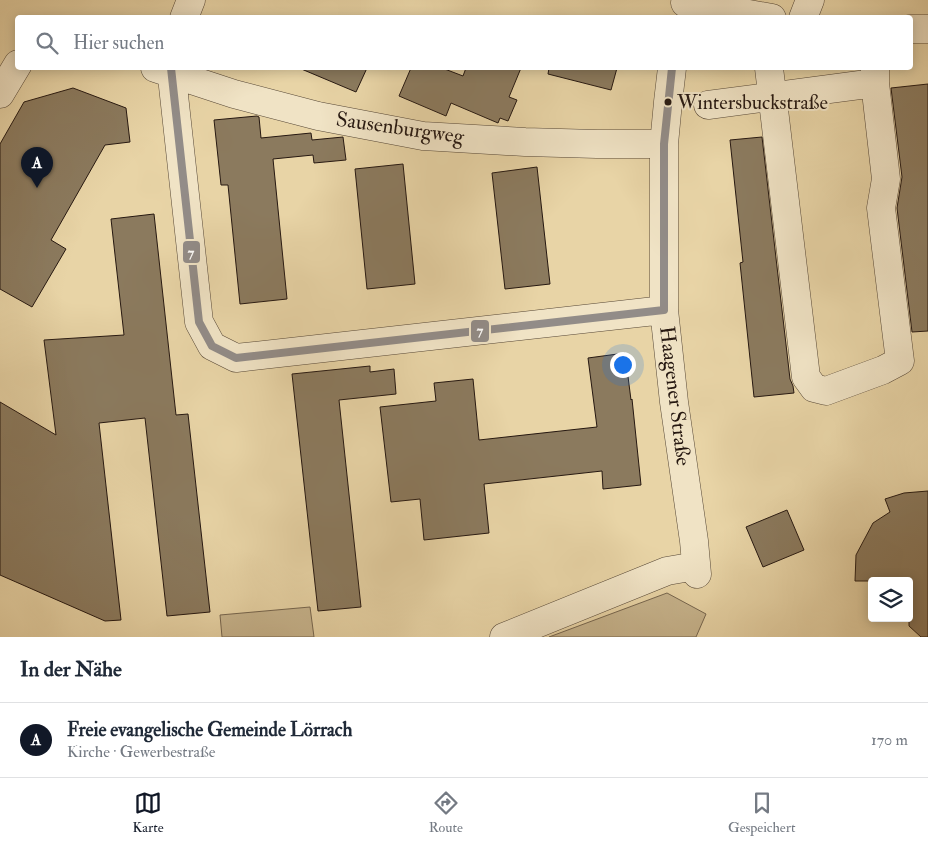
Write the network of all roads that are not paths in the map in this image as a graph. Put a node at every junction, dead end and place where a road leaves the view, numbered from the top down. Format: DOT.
graph roads {
  1 [pos="191,0"];
  2 [pos="810,0"];
  3 [pos="684,7"];
  4 [pos="185,15"];
  5 [pos="752,15"];
  6 [pos="804,15"];
  7 [pos="928,28"];
  8 [pos="913,29"];
  9 [pos="15,69"];
  10 [pos="165,70"];
  11 [pos="168,70"];
  12 [pos="672,70"];
  13 [pos="769,70"];
  14 [pos="875,75"];
  15 [pos="0,94"];
  16 [pos="773,96"];
  17 [pos="708,105"];
  18 [pos="664,144"];
  19 [pos="664,310"];
  20 [pos="504,637"];
  1 -- 4 [label="street"];
  2 -- 6 [label="street"];
  3 -- 5 [label="street"];
  7 -- 8 [label="street"];
  9 -- 15 [label="street"];
  10 -- 19 [label="street"];
  11 -- 18 [label="street, Sausenburgweg"];
  12 -- 18 [label="street, Haagener Straße"];
  13 -- 16 [label="street"];
  14 -- 16 [label="street"];
  14 -- 16 [label="street"];
  16 -- 17 [label="street"];
  18 -- 19 [label="street, Haagener Straße"];
  19 -- 20 [label="street, Haagener Straße"];
}
